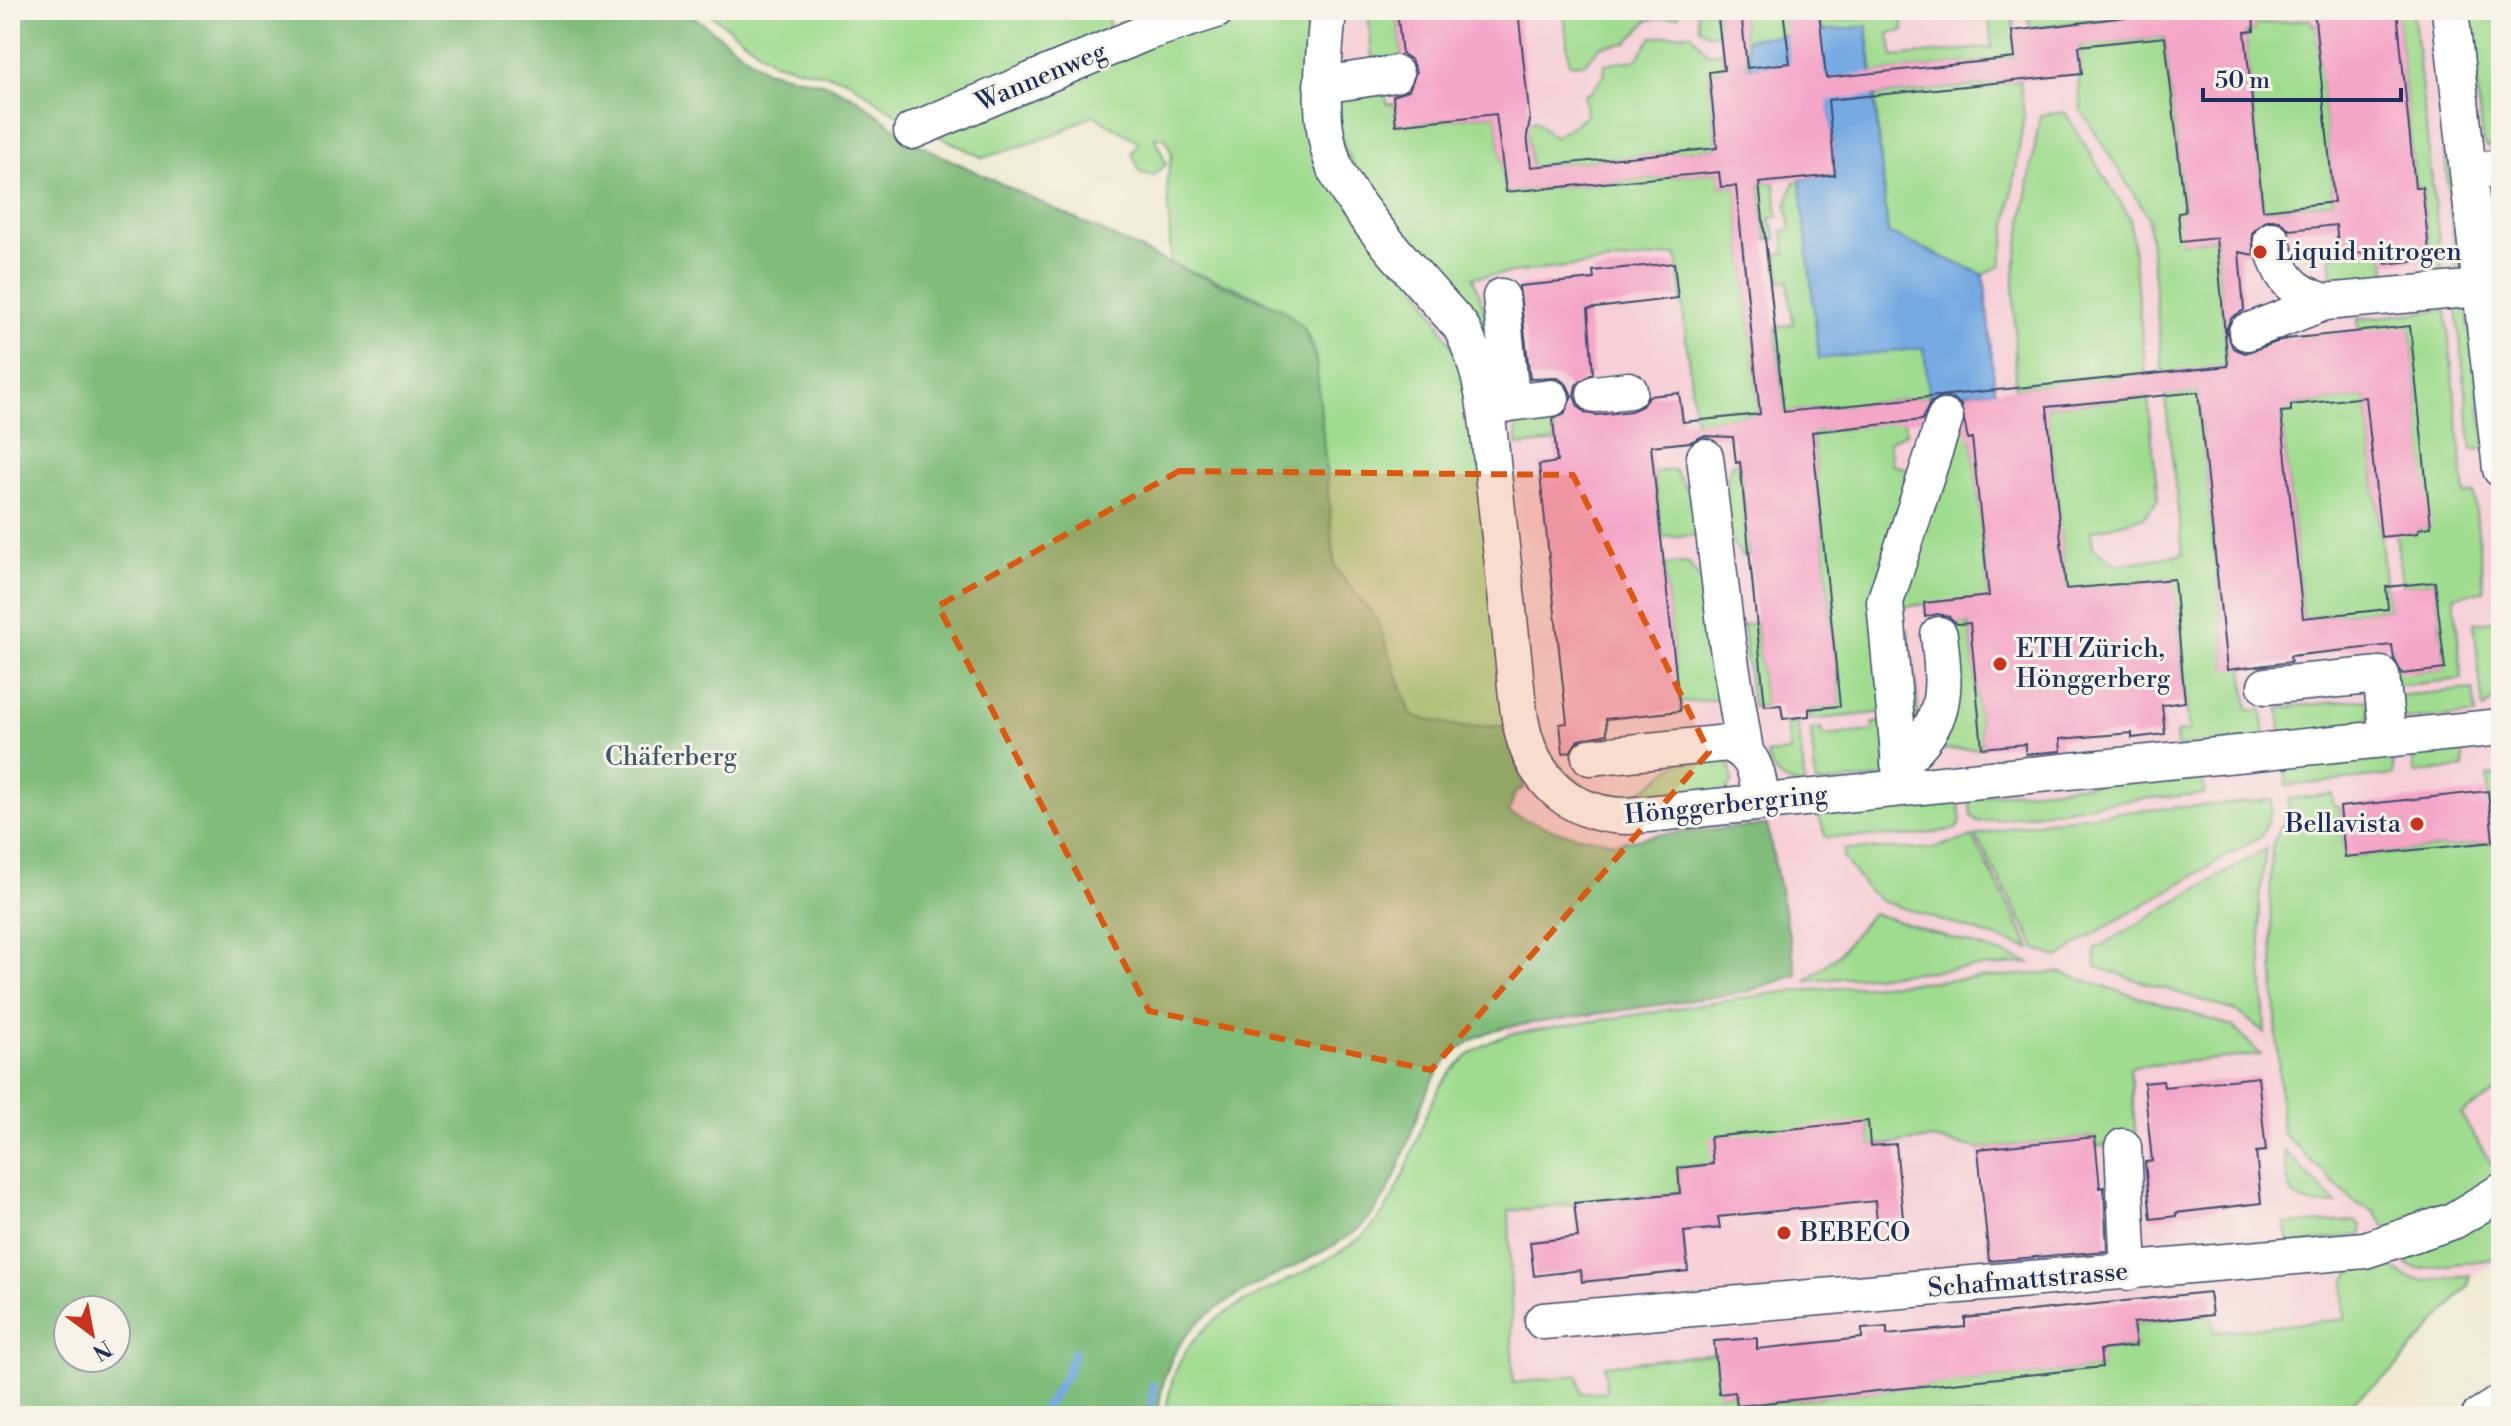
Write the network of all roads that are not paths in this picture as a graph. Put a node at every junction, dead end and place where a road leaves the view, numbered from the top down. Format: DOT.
graph roads {
  1 [pos="1216,10"];
  2 [pos="1328,10"];
  3 [pos="2450,10"];
  4 [pos="1395,74"];
  5 [pos="1322,85"];
  6 [pos="912,131"];
  7 [pos="2484,170"];
  8 [pos="2272,240"];
  9 [pos="2491,287"];
  10 [pos="1501,297"];
  11 [pos="2325,302"];
  12 [pos="2247,332"];
  13 [pos="1551,398"];
  14 [pos="1495,405"];
  15 [pos="1945,418"];
  16 [pos="1705,457"];
  17 [pos="2501,469"];
  18 [pos="1939,635"];
  19 [pos="2266,686"];
  20 [pos="2501,727"];
  21 [pos="2388,738"];
  22 [pos="1745,751"];
  23 [pos="1590,757"];
  24 [pos="1900,775"];
  25 [pos="1762,802"];
  26 [pos="2123,1147"];
  27 [pos="2501,1192"];
  28 [pos="2129,1272"];
  29 [pos="1543,1321"];
  30 [pos="2501,1403"];
  31 [pos="2480,1416"];
  1 -- 6 [label="street, Wannenweg"];
  2 -- 5 [label="street, Hönggerbergring"];
  3 -- 7 [label="street"];
  4 -- 5 [label="street"];
  5 -- 14 [label="street, Hönggerbergring"];
  7 -- 9 [label="street"];
  8 -- 11 [label="street"];
  9 -- 11 [label="street"];
  9 -- 17 [label="street"];
  10 -- 14 [label="street"];
  11 -- 12 [label="street"];
  13 -- 14 [label="street"];
  14 -- 25 [label="street, Hönggerbergring"];
  15 -- 24 [label="street"];
  16 -- 22 [label="street"];
  18 -- 24 [label="street"];
  19 -- 21 [label="street"];
  20 -- 21 [label="street, Hönggerbergring"];
  21 -- 24 [label="street, Hönggerbergring"];
  22 -- 23 [label="street"];
  22 -- 25 [label="street"];
  24 -- 25 [label="street, Hönggerbergring"];
  26 -- 28 [label="street"];
  27 -- 28 [label="street, Schafmattstrasse"];
  28 -- 29 [label="street, Schafmattstrasse"];
  30 -- 31 [label="street"];
}
